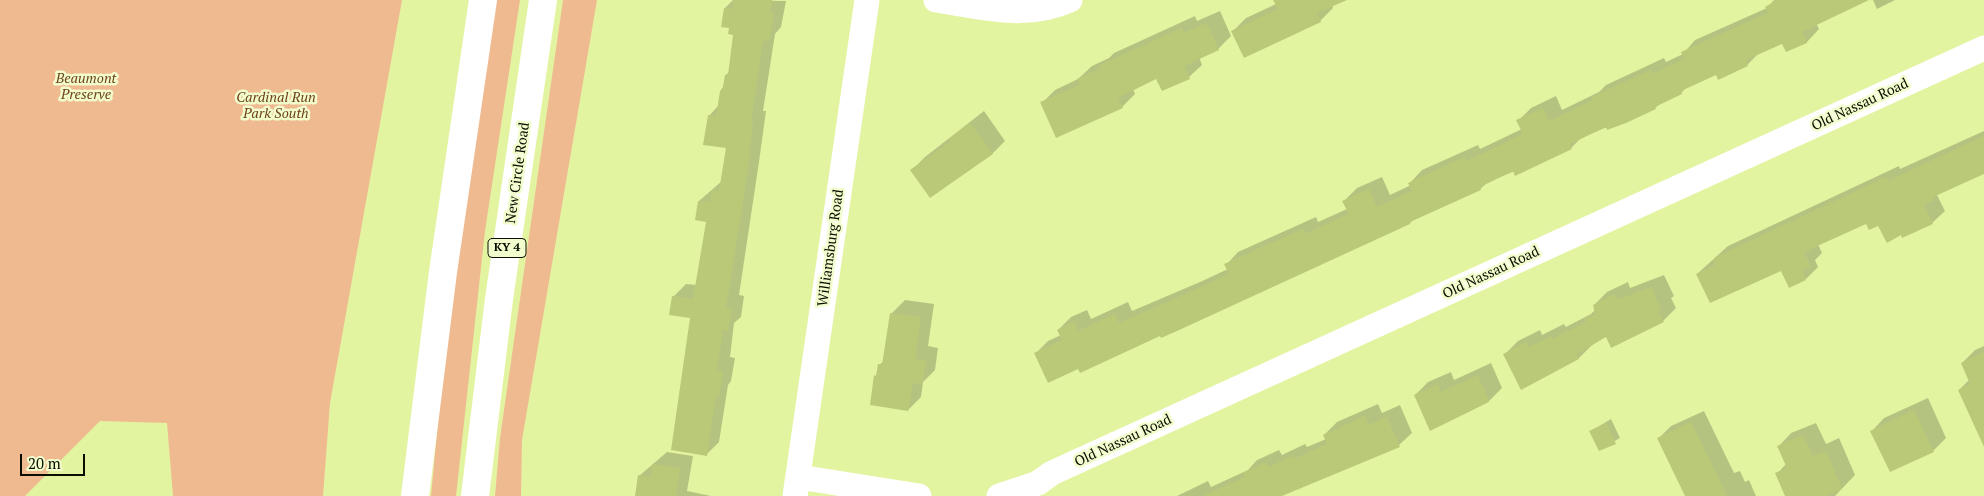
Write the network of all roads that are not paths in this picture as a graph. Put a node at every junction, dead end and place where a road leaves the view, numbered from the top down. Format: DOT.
graph roads {
  1 [pos="483,0"];
  2 [pos="543,0"];
  3 [pos="867,0"];
  4 [pos="936,0"];
  5 [pos="1070,0"];
  6 [pos="1984,48"];
  7 [pos="797,486"];
  8 [pos="415,496"];
  9 [pos="475,496"];
  10 [pos="919,496"];
  11 [pos="999,496"];
  1 -- 8 [label="highway"];
  2 -- 9 [label="highway, New Circle Road / KY 4"];
  3 -- 7 [label="street, Williamsburg Road"];
  4 -- 5 [label="street"];
  6 -- 11 [label="street, Old Nassau Road"];
  7 -- 10 [label="street"];
}
